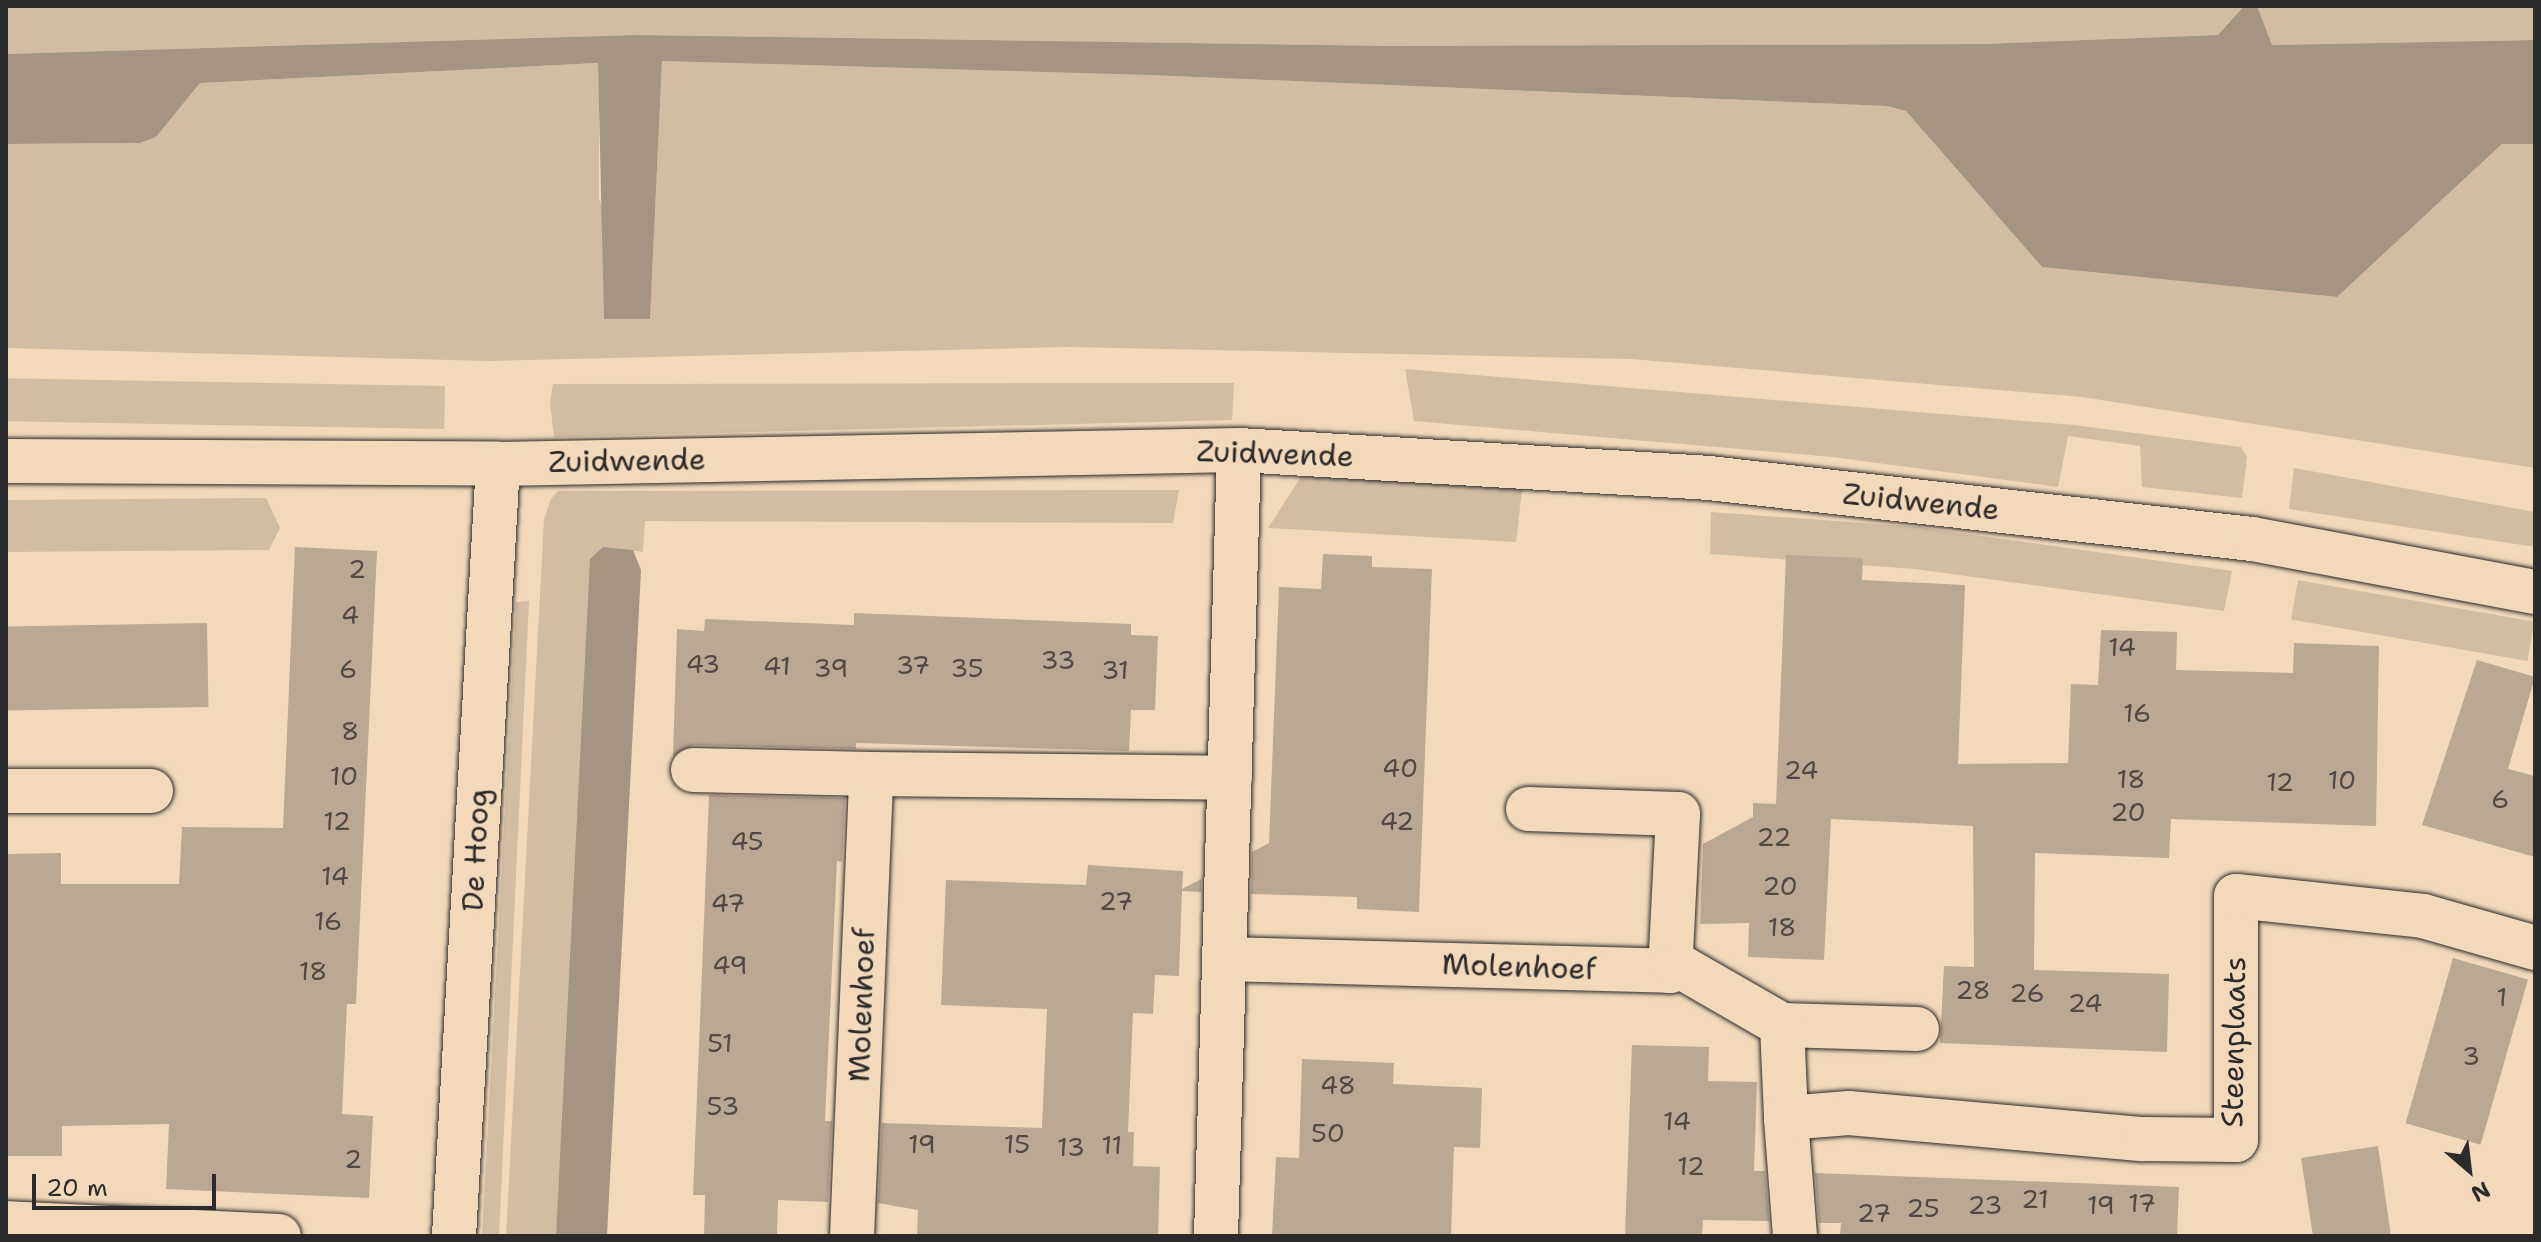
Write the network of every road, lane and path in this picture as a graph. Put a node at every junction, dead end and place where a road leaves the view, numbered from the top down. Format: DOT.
graph roads {
  1 [pos="1239,450"];
  2 [pos="6,461"];
  3 [pos="498,464"];
  4 [pos="2535,592"];
  5 [pos="693,770"];
  6 [pos="871,774"];
  7 [pos="1230,778"];
  8 [pos="6,791"];
  9 [pos="151,791"];
  10 [pos="1528,809"];
  11 [pos="2535,948"];
  12 [pos="1224,959"];
  13 [pos="1670,971"];
  14 [pos="1782,1025"];
  15 [pos="1917,1029"];
  16 [pos="1786,1118"];
  17 [pos="6,1223"];
  18 [pos="279,1236"];
  19 [pos="454,1236"];
  20 [pos="852,1236"];
  21 [pos="1216,1236"];
  22 [pos="1795,1236"];
  1 -- 3 [label="street, Zuidwende"];
  1 -- 4 [label="street, Zuidwende"];
  1 -- 7 [label="street"];
  2 -- 3 [label="street, Zuidwende"];
  3 -- 19 [label="street, De Hoog"];
  5 -- 6 [label="street"];
  6 -- 7 [label="street"];
  6 -- 20 [label="street, Molenhoef"];
  7 -- 12 [label="street"];
  8 -- 9 [label="street"];
  10 -- 13 [label="street"];
  11 -- 16 [label="street, Steenplaats"];
  12 -- 13 [label="street, Molenhoef"];
  12 -- 21 [label="street"];
  13 -- 14 [label="street, Molenhoef"];
  14 -- 15 [label="street, Molenhoef"];
  14 -- 16 [label="street"];
  16 -- 22 [label="street"];
  17 -- 18 [label="street"];
}
